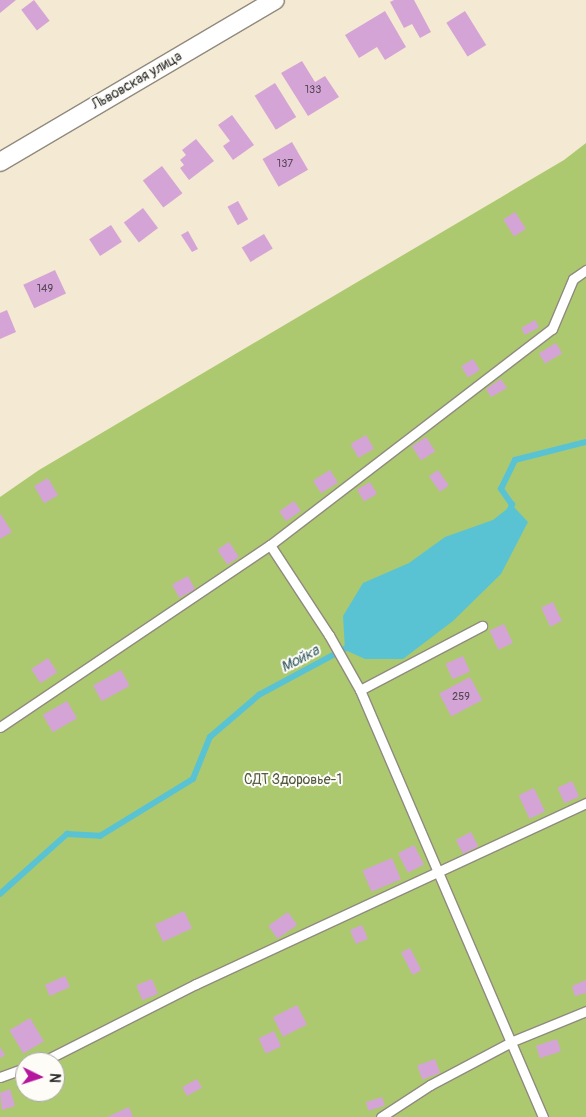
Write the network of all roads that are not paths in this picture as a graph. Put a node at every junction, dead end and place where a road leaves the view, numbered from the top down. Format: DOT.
graph roads {
  1 [pos="275,0"];
  2 [pos="0,162"];
  3 [pos="586,270"];
  4 [pos="270,545"];
  5 [pos="482,626"];
  6 [pos="360,690"];
  7 [pos="0,727"];
  8 [pos="586,802"];
  9 [pos="438,872"];
  10 [pos="586,1011"];
  11 [pos="513,1041"];
  12 [pos="62,1052"];
  13 [pos="15,1072"];
  14 [pos="0,1078"];
  15 [pos="382,1117"];
  16 [pos="543,1117"];
  1 -- 2 [label="street, Львовская улица"];
  3 -- 4 [label="lane"];
  4 -- 6 [label="lane"];
  4 -- 7 [label="lane"];
  5 -- 6 [label="lane"];
  6 -- 9 [label="lane"];
  8 -- 9 [label="lane"];
  9 -- 11 [label="lane"];
  9 -- 12 [label="lane"];
  10 -- 11 [label="lane"];
  11 -- 15 [label="lane"];
  11 -- 16 [label="lane"];
  13 -- 14 [label="lane"];
}
